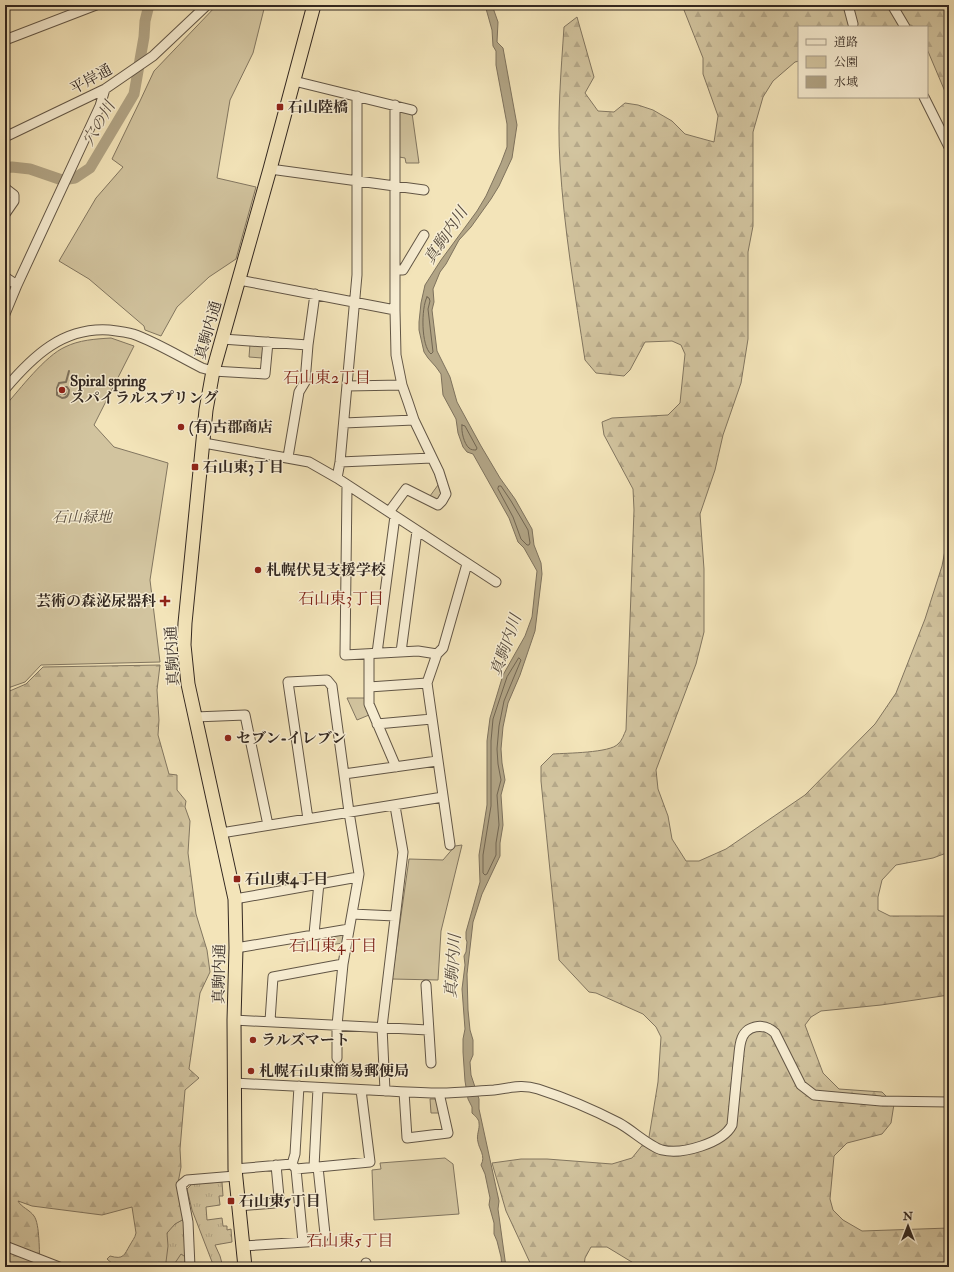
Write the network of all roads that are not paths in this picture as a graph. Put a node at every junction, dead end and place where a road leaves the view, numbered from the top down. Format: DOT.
graph roads {
  1 [pos="96,5"];
  2 [pos="200,5"];
  3 [pos="207,5"];
  4 [pos="307,5"];
  5 [pos="314,5"];
  6 [pos="322,5"];
  7 [pos="848,5"];
  8 [pos="892,5"];
  9 [pos="853,24"];
  10 [pos="905,26"];
  11 [pos="181,31"];
  12 [pos="5,40"];
  13 [pos="298,64"];
  14 [pos="294,81"];
  15 [pos="105,89"];
  16 [pos="357,96"];
  17 [pos="924,98"];
  18 [pos="395,105"];
  19 [pos="412,110"];
  20 [pos="5,137"];
  21 [pos="949,147"];
  22 [pos="270,169"];
  23 [pos="357,181"];
  24 [pos="395,186"];
  25 [pos="5,188"];
  26 [pos="424,190"];
  27 [pos="5,214"];
  28 [pos="424,235"];
  29 [pos="395,270"];
  30 [pos="5,277"];
  31 [pos="239,280"];
  32 [pos="17,286"];
  33 [pos="315,294"];
  34 [pos="354,302"];
  35 [pos="395,310"];
  36 [pos="5,314"];
  37 [pos="222,339"];
  38 [pos="268,342"];
  39 [pos="308,345"];
  40 [pos="213,371"];
  41 [pos="402,384"];
  42 [pos="347,386"];
  43 [pos="5,389"];
  44 [pos="414,420"];
  45 [pos="344,423"];
  46 [pos="204,443"];
  47 [pos="288,457"];
  48 [pos="432,458"];
  49 [pos="340,462"];
  50 [pos="336,478"];
  51 [pos="347,486"];
  52 [pos="392,514"];
  53 [pos="417,531"];
  54 [pos="467,564"];
  55 [pos="496,582"];
  56 [pos="400,652"];
  57 [pos="373,654"];
  58 [pos="437,654"];
  59 [pos="427,683"];
  60 [pos="369,687"];
  61 [pos="195,717"];
  62 [pos="432,719"];
  63 [pos="377,724"];
  64 [pos="437,761"];
  65 [pos="396,767"];
  66 [pos="344,774"];
  67 [pos="442,797"];
  68 [pos="395,806"];
  69 [pos="349,812"];
  70 [pos="308,818"];
  71 [pos="268,825"];
  72 [pos="222,833"];
  73 [pos="450,845"];
  74 [pos="358,877"];
  75 [pos="319,883"];
  76 [pos="235,898"];
  77 [pos="352,914"];
  78 [pos="395,916"];
  79 [pos="349,929"];
  80 [pos="314,934"];
  81 [pos="236,948"];
  82 [pos="343,964"];
  83 [pos="426,985"];
  84 [pos="234,1020"];
  85 [pos="270,1021"];
  86 [pos="337,1025"];
  87 [pos="382,1027"];
  88 [pos="428,1030"];
  89 [pos="337,1058"];
  90 [pos="430,1063"];
  91 [pos="234,1083"];
  92 [pos="299,1086"];
  93 [pos="318,1088"];
  94 [pos="361,1090"];
  95 [pos="385,1091"];
  96 [pos="404,1092"];
  97 [pos="442,1093"];
  98 [pos="949,1102"];
  99 [pos="276,1165"];
  100 [pos="294,1166"];
  101 [pos="316,1167"];
  102 [pos="235,1172"];
  103 [pos="238,1206"];
  104 [pos="303,1242"];
  105 [pos="5,1246"];
  106 [pos="243,1246"];
  107 [pos="59,1267"];
  108 [pos="190,1267"];
  109 [pos="245,1267"];
  1 -- 12 [label="street"];
  2 -- 11 [label="street, 平岸通"];
  3 -- 11 [label="street, 平岸通"];
  4 -- 13 [label="highway"];
  5 -- 13 [label="highway, 真駒内通"];
  6 -- 13 [label="highway"];
  7 -- 9 [label="street"];
  8 -- 10 [label="street"];
  11 -- 15 [label="street, 平岸通"];
  13 -- 14 [label="highway, 真駒内通"];
  14 -- 16 [label="street"];
  14 -- 22 [label="highway, 真駒内通"];
  15 -- 20 [label="street, 平岸通"];
  15 -- 32 [label="street"];
  16 -- 18 [label="street"];
  16 -- 23 [label="street"];
  17 -- 21 [label="street"];
  18 -- 19 [label="street"];
  18 -- 24 [label="street"];
  22 -- 23 [label="street"];
  22 -- 31 [label="highway, 真駒内通"];
  23 -- 24 [label="street"];
  23 -- 34 [label="street"];
  24 -- 26 [label="street"];
  24 -- 29 [label="street"];
  25 -- 27 [label="street"];
  28 -- 29 [label="street"];
  29 -- 35 [label="street"];
  30 -- 32 [label="street"];
  31 -- 33 [label="street"];
  31 -- 37 [label="highway, 真駒内通"];
  32 -- 36 [label="street"];
  33 -- 34 [label="street"];
  33 -- 39 [label="street"];
  34 -- 35 [label="street"];
  34 -- 42 [label="street"];
  35 -- 41 [label="street"];
  37 -- 38 [label="street"];
  37 -- 40 [label="highway, 真駒内通"];
  38 -- 39 [label="street"];
  38 -- 40 [label="street"];
  39 -- 47 [label="street"];
  40 -- 43 [label="street"];
  40 -- 46 [label="highway, 真駒内通"];
  41 -- 42 [label="street"];
  41 -- 44 [label="street"];
  42 -- 45 [label="street"];
  44 -- 45 [label="street"];
  44 -- 48 [label="street"];
  45 -- 49 [label="street"];
  46 -- 47 [label="street"];
  46 -- 61 [label="highway, 真駒内通"];
  47 -- 50 [label="street"];
  48 -- 49 [label="street"];
  48 -- 52 [label="street"];
  49 -- 50 [label="street"];
  50 -- 51 [label="street"];
  51 -- 52 [label="street"];
  51 -- 57 [label="street"];
  52 -- 53 [label="street"];
  52 -- 57 [label="street"];
  53 -- 54 [label="street"];
  53 -- 56 [label="street"];
  54 -- 55 [label="street"];
  54 -- 58 [label="street"];
  56 -- 57 [label="street"];
  56 -- 58 [label="street"];
  57 -- 60 [label="street"];
  58 -- 59 [label="street"];
  59 -- 60 [label="street"];
  59 -- 62 [label="street"];
  60 -- 63 [label="street"];
  61 -- 71 [label="street"];
  61 -- 72 [label="highway, 真駒内通"];
  62 -- 63 [label="street"];
  62 -- 64 [label="street"];
  63 -- 65 [label="street"];
  64 -- 65 [label="street"];
  64 -- 67 [label="street"];
  65 -- 66 [label="street"];
  66 -- 69 [label="street"];
  66 -- 70 [label="street"];
  67 -- 68 [label="street"];
  67 -- 73 [label="street"];
  68 -- 69 [label="street"];
  68 -- 78 [label="street"];
  69 -- 70 [label="street"];
  69 -- 74 [label="street"];
  70 -- 71 [label="street"];
  71 -- 72 [label="street"];
  72 -- 76 [label="highway, 真駒内通"];
  74 -- 75 [label="street"];
  74 -- 77 [label="street"];
  75 -- 76 [label="street"];
  75 -- 80 [label="street"];
  76 -- 81 [label="highway, 真駒内通"];
  77 -- 78 [label="street"];
  77 -- 79 [label="street"];
  78 -- 87 [label="street"];
  79 -- 80 [label="street"];
  79 -- 82 [label="street"];
  80 -- 81 [label="street"];
  81 -- 84 [label="highway, 真駒内通"];
  82 -- 85 [label="street"];
  82 -- 86 [label="street"];
  83 -- 88 [label="street"];
  84 -- 85 [label="street"];
  84 -- 91 [label="highway, 真駒内通"];
  85 -- 86 [label="street"];
  86 -- 87 [label="street"];
  86 -- 89 [label="street"];
  87 -- 88 [label="street"];
  87 -- 95 [label="street"];
  88 -- 90 [label="street"];
  91 -- 92 [label="street"];
  91 -- 102 [label="highway, 真駒内通"];
  92 -- 93 [label="street"];
  92 -- 100 [label="street"];
  93 -- 94 [label="street"];
  93 -- 101 [label="street"];
  94 -- 95 [label="street"];
  94 -- 101 [label="street"];
  95 -- 96 [label="street"];
  96 -- 97 [label="street"];
  96 -- 97 [label="street"];
  97 -- 98 [label="street"];
  99 -- 100 [label="street"];
  99 -- 102 [label="street"];
  99 -- 103 [label="street"];
  100 -- 101 [label="street"];
  100 -- 104 [label="street"];
  101 -- 104 [label="street"];
  102 -- 103 [label="highway, 真駒内通"];
  102 -- 108 [label="street"];
  103 -- 106 [label="highway, 真駒内通"];
  104 -- 106 [label="street"];
  105 -- 107 [label="street"];
  106 -- 109 [label="highway, 真駒内通"];
}
